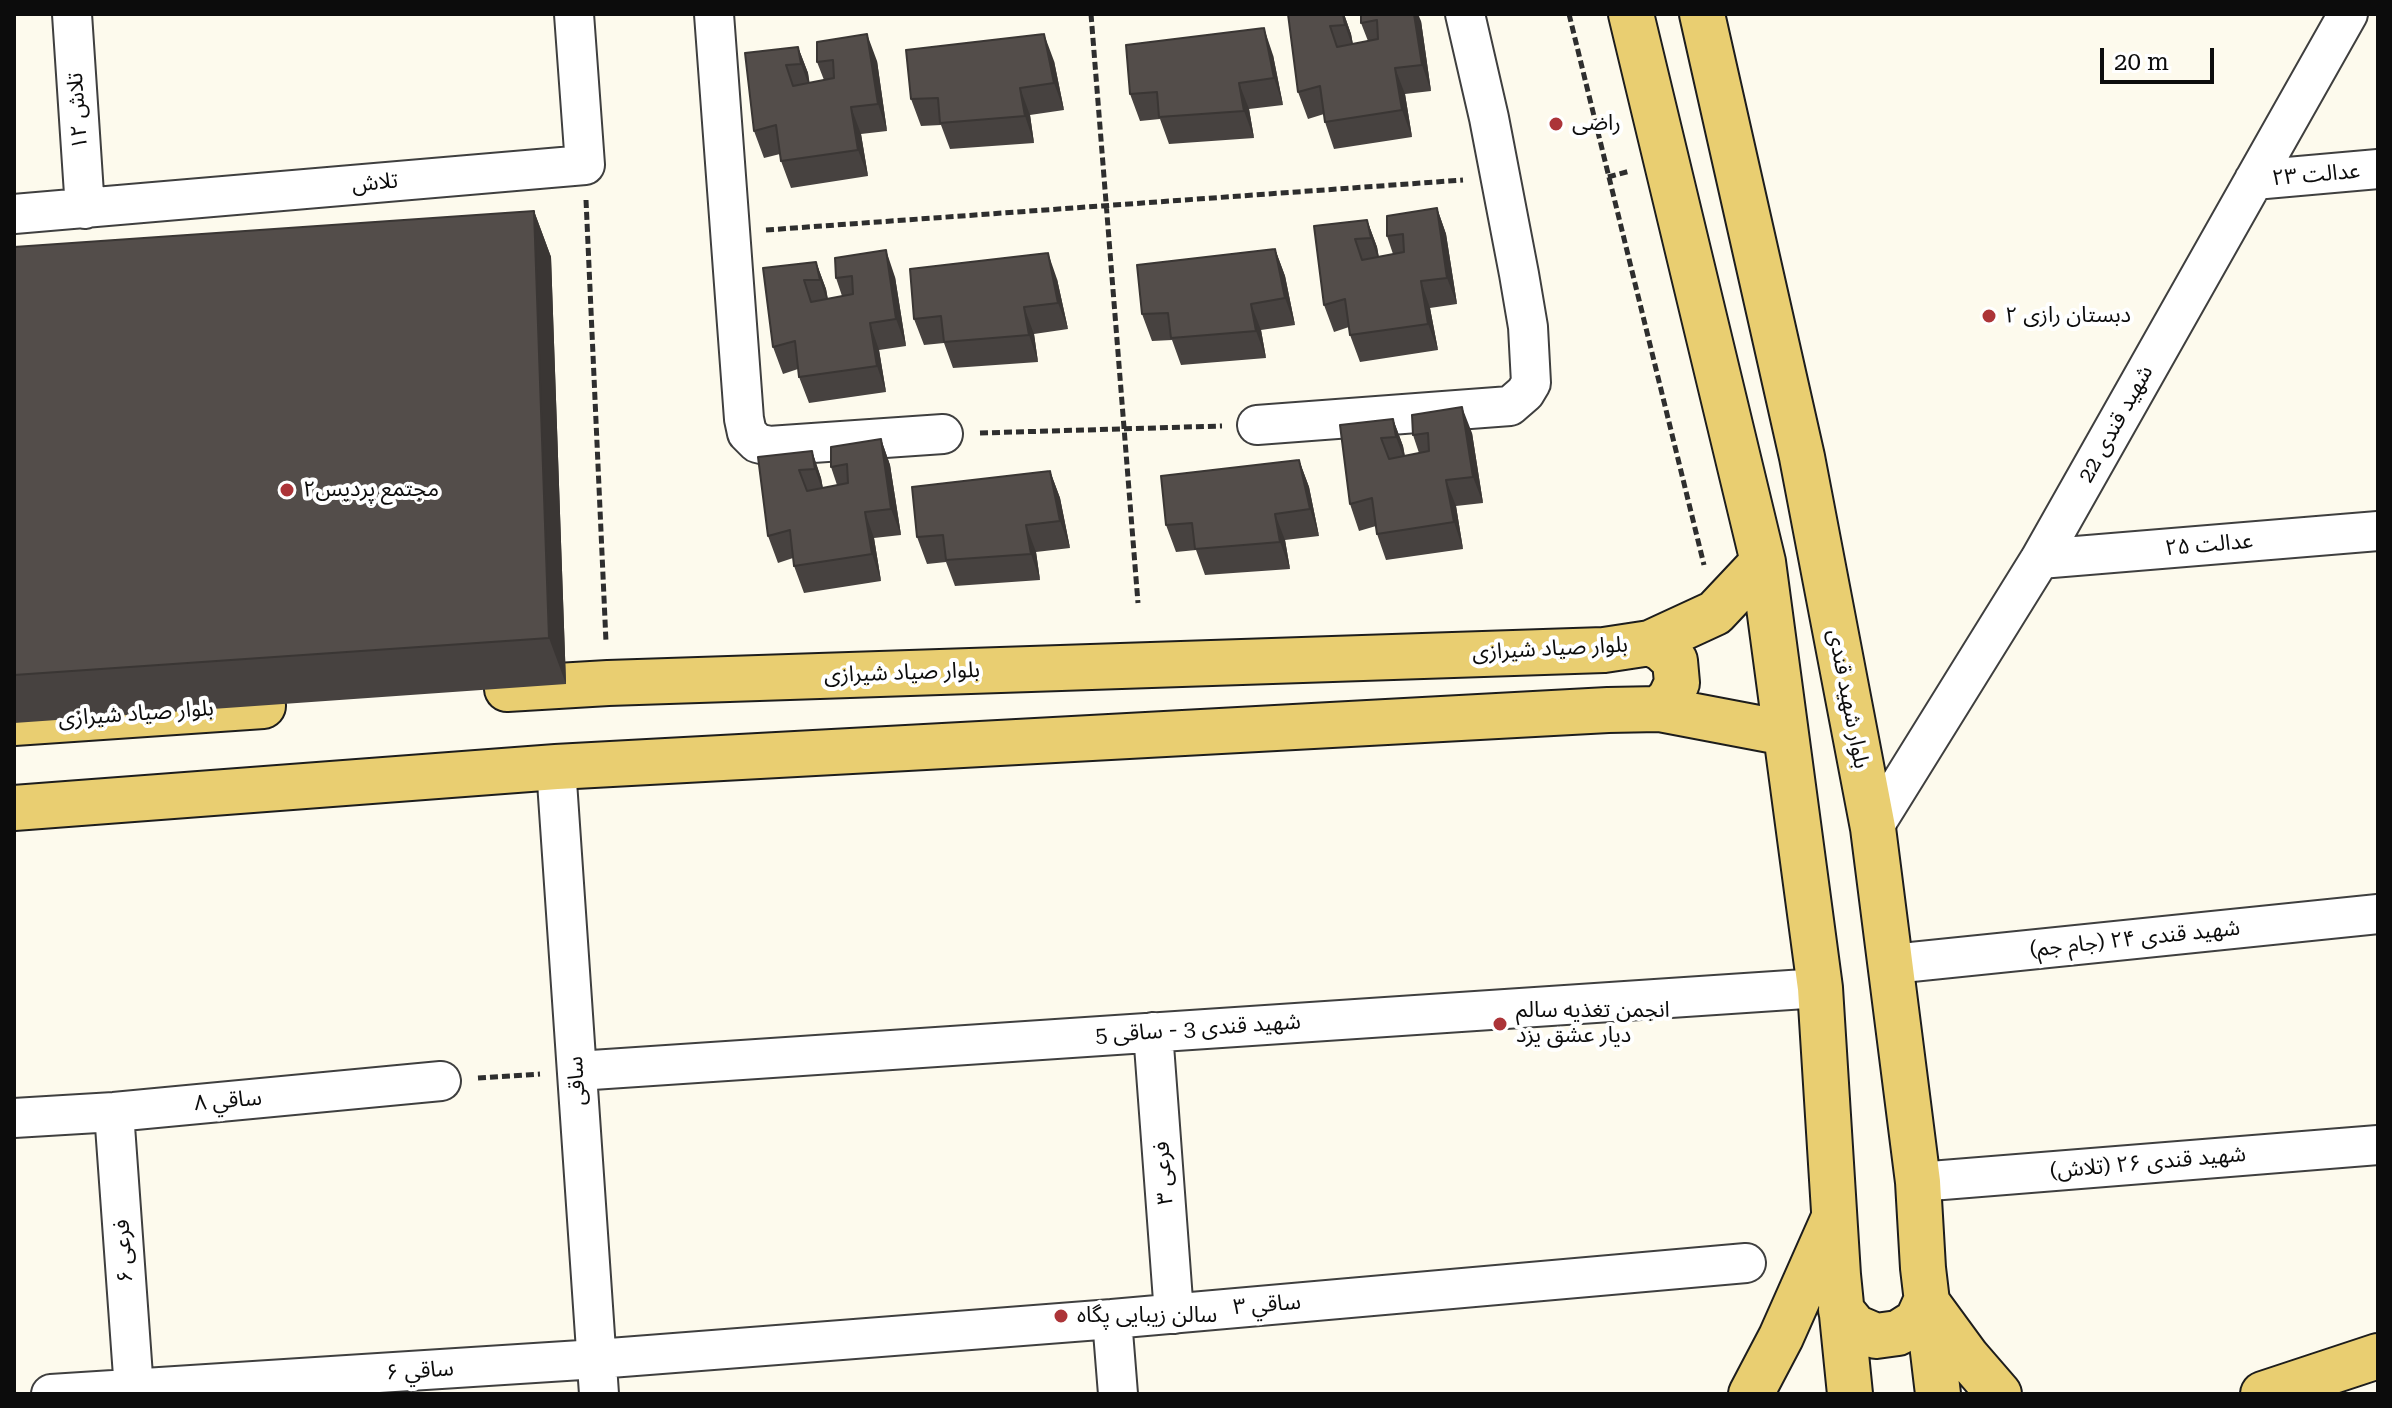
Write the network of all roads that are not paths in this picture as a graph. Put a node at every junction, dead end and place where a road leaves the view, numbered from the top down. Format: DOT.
graph roads {
  1 [pos="72,14"];
  2 [pos="574,14"];
  3 [pos="714,14"];
  4 [pos="1465,14"];
  5 [pos="1631,14"];
  6 [pos="1702,14"];
  7 [pos="2348,14"];
  8 [pos="2378,169"];
  9 [pos="2254,180"];
  10 [pos="85,209"];
  11 [pos="14,214"];
  12 [pos="1257,425"];
  13 [pos="943,434"];
  14 [pos="2378,531"];
  15 [pos="2040,559"];
  16 [pos="1763,562"];
  17 [pos="1650,643"];
  18 [pos="472,691"];
  19 [pos="298,703"];
  20 [pos="1659,709"];
  21 [pos="14,723"];
  22 [pos="1785,733"];
  23 [pos="556,767"];
  24 [pos="14,808"];
  25 [pos="1873,828"];
  26 [pos="2378,914"];
  27 [pos="1892,964"];
  28 [pos="1820,988"];
  29 [pos="1153,1032"];
  30 [pos="577,1071"];
  31 [pos="441,1081"];
  32 [pos="114,1112"];
  33 [pos="14,1118"];
  34 [pos="2378,1145"];
  35 [pos="1918,1182"];
  36 [pos="1835,1217"];
  37 [pos="1746,1263"];
  38 [pos="1926,1301"];
  39 [pos="1841,1310"];
  40 [pos="1174,1314"];
  41 [pos="1112,1319"];
  42 [pos="2378,1356"];
  43 [pos="598,1376"];
  44 [pos="266,1387"];
  45 [pos="134,1390"];
  46 [pos="51,1394"];
  47 [pos="1118,1394"];
  48 [pos="1751,1394"];
  49 [pos="1850,1394"];
  50 [pos="1938,1394"];
  51 [pos="1999,1394"];
  52 [pos="2263,1394"];
  1 -- 10 [label="street, تلاش ۱۲"];
  2 -- 10 [label="street, تلاش"];
  3 -- 13 [label="street"];
  4 -- 12 [label="street"];
  5 -- 16 [label="main road"];
  6 -- 25 [label="main road, بلوار شهید قندی"];
  7 -- 9 [label="street, شهید قندی 22"];
  8 -- 9 [label="street, عدالت ۲۳"];
  9 -- 15 [label="street, شهید قندی 22"];
  10 -- 11 [label="street, تلاش"];
  14 -- 15 [label="street, عدالت ۲۵"];
  15 -- 25 [label="street, شهید قندی 22"];
  16 -- 17 [label="main road, بلوار صیاد شیرازی"];
  16 -- 22 [label="main road"];
  17 -- 18 [label="main road, بلوار صیاد شیرازی"];
  17 -- 20 [label="main road"];
  19 -- 21 [label="main road, بلوار صیاد شیرازی"];
  20 -- 22 [label="main road"];
  20 -- 23 [label="main road"];
  22 -- 28 [label="main road"];
  23 -- 24 [label="main road"];
  23 -- 30 [label="street, ساقی"];
  25 -- 27 [label="main road, بلوار شهید قندی"];
  26 -- 27 [label="street, شهید قندی ۲۴ (جام جم)"];
  27 -- 35 [label="main road, بلوار شهید قندی"];
  28 -- 29 [label="street, شهید قندی 3 - ساقی 5"];
  28 -- 36 [label="main road"];
  29 -- 30 [label="street, شهید قندی 3 - ساقی 5"];
  29 -- 40 [label="street, فرعی ۳"];
  30 -- 43 [label="street, ساقی"];
  31 -- 32 [label="street, ساقي ۸"];
  32 -- 33 [label="street, ساقي ۸"];
  32 -- 45 [label="street, فرعی ۶"];
  34 -- 35 [label="street, شهید قندی ۲۶ (تلاش)"];
  35 -- 38 [label="main road, بلوار شهید قندی"];
  36 -- 39 [label="main road"];
  36 -- 48 [label="main road"];
  37 -- 40 [label="street, ساقي ۳"];
  38 -- 39 [label="main road"];
  38 -- 50 [label="main road, بلوار شهید قندی"];
  38 -- 51 [label="main road"];
  39 -- 49 [label="main road"];
  40 -- 41 [label="street, ساقي ۳"];
  41 -- 43 [label="street, ساقي ۳"];
  41 -- 47 [label="street"];
  42 -- 52 [label="main road"];
  43 -- 44 [label="street, ساقي ۶"];
  44 -- 45 [label="street, ساقي ۶"];
  45 -- 46 [label="street, ساقي ۶"];
}
